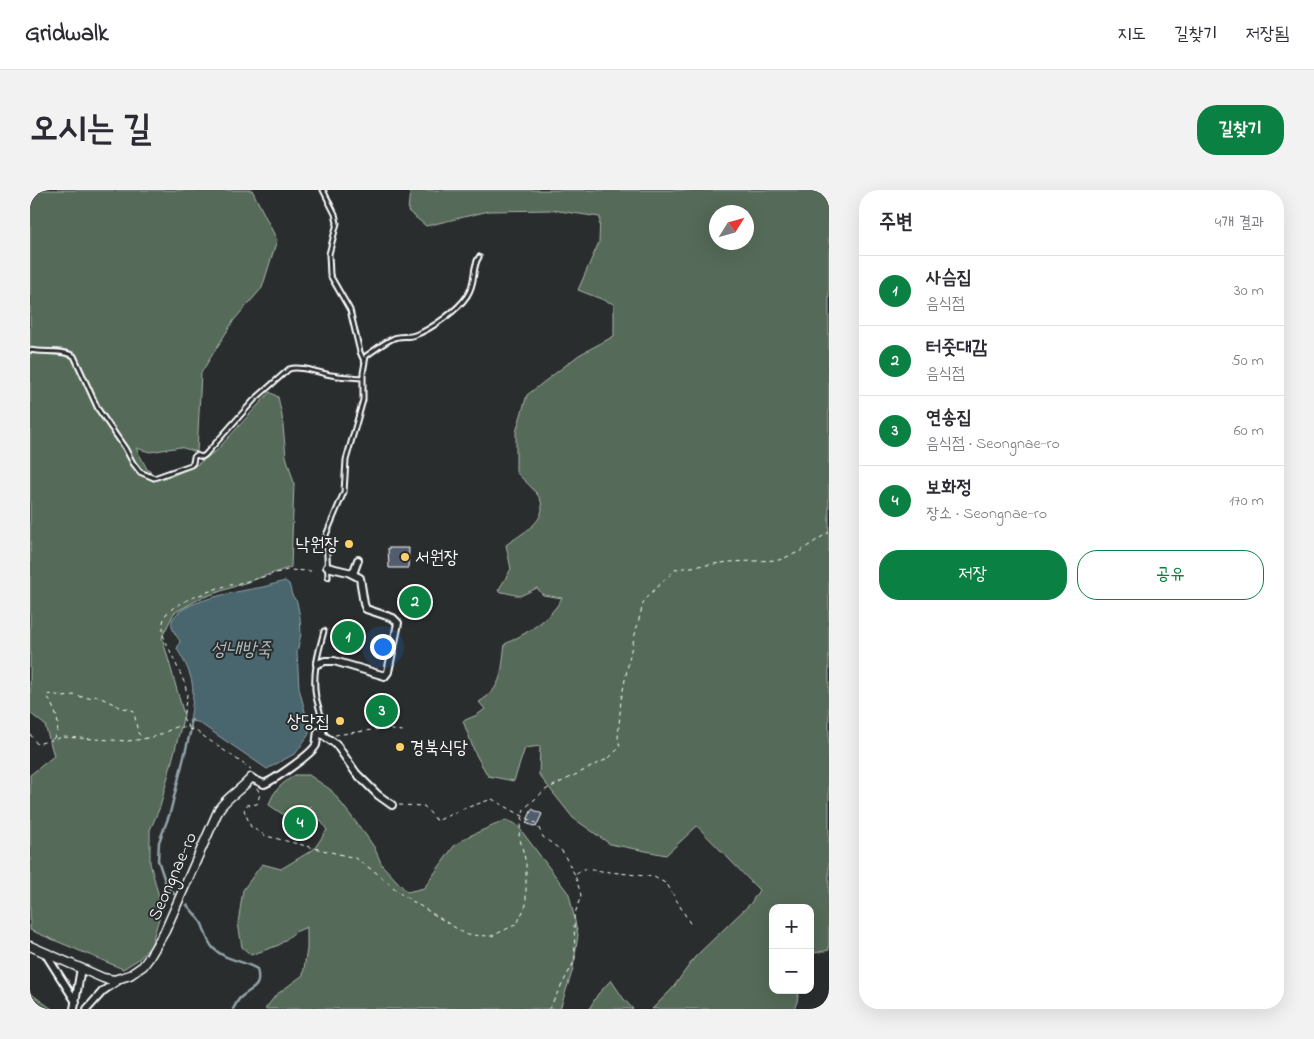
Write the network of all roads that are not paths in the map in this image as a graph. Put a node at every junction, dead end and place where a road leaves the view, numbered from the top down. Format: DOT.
graph roads {
  1 [pos="323,190"];
  2 [pos="480,257"];
  3 [pos="30,350"];
  4 [pos="365,361"];
  5 [pos="363,378"];
  6 [pos="358,560"];
  7 [pos="327,567"];
  8 [pos="353,574"];
  9 [pos="328,577"];
  10 [pos="324,631"];
  11 [pos="316,664"];
  12 [pos="318,732"];
  13 [pos="254,776"];
  14 [pos="392,805"];
  15 [pos="30,946"];
  16 [pos="44,952"];
  17 [pos="80,968"];
  18 [pos="130,975"];
  19 [pos="75,1006"];
  20 [pos="87,1009"];
  1 -- 4 [label="lane"];
  2 -- 4 [label="lane"];
  3 -- 5 [label="lane"];
  4 -- 5 [label="lane"];
  5 -- 7 [label="lane"];
  6 -- 8 [label="street"];
  7 -- 8 [label="street"];
  7 -- 9 [label="lane"];
  8 -- 11 [label="street"];
  10 -- 11 [label="lane"];
  11 -- 12 [label="lane"];
  12 -- 13 [label="street"];
  12 -- 14 [label="street"];
  13 -- 18 [label="street, Seongnae-ro"];
  15 -- 16 [label="street"];
  16 -- 17 [label="street"];
  16 -- 19 [label="street"];
  17 -- 18 [label="street"];
  17 -- 19 [label="street"];
  18 -- 20 [label="street"];
}
